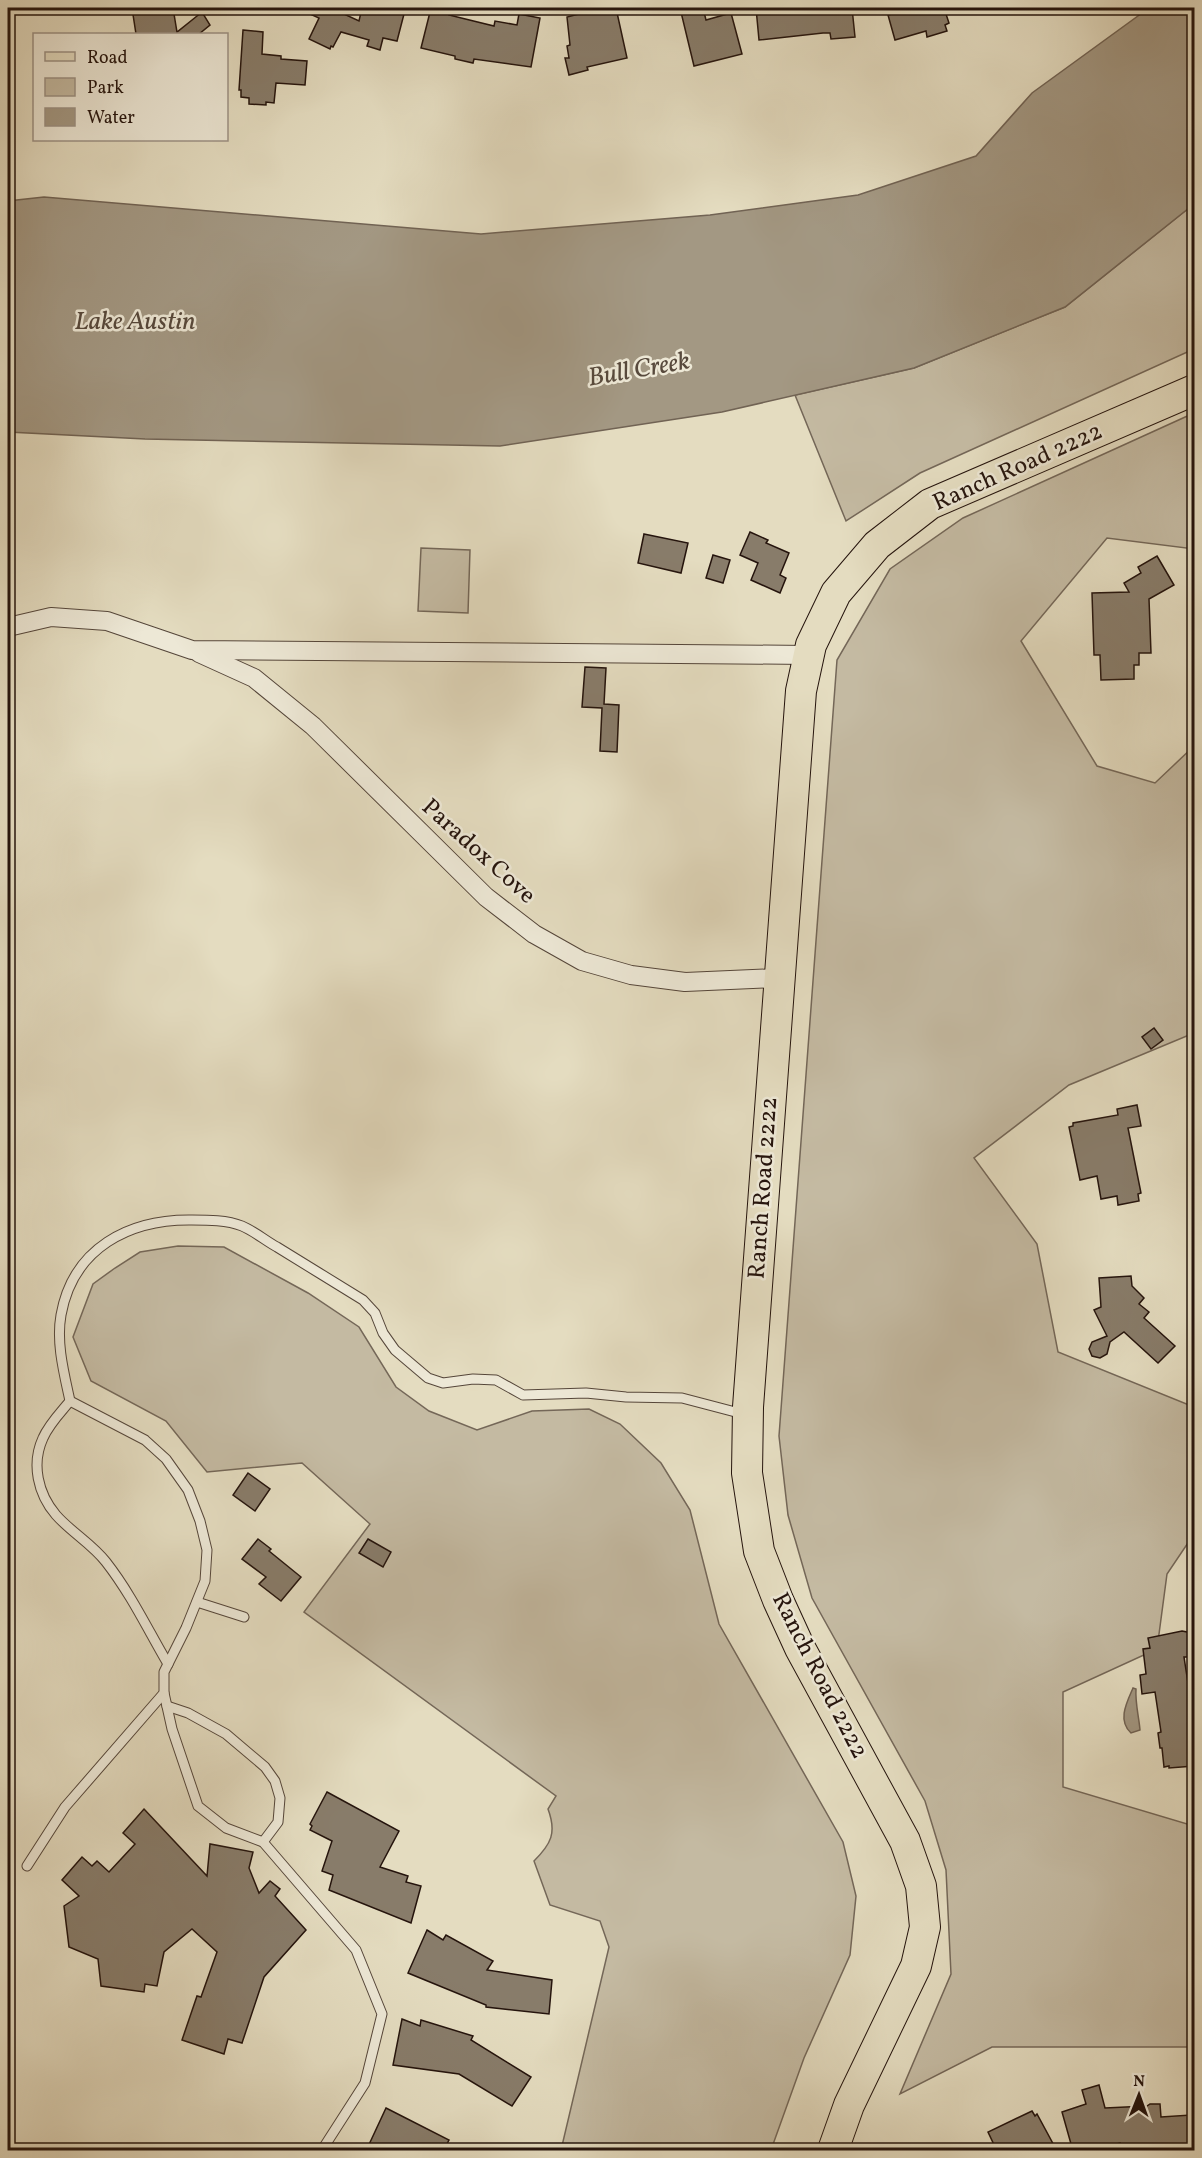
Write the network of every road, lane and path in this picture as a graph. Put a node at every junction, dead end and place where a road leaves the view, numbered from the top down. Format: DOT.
graph roads {
  1 [pos="1194,390"];
  2 [pos="8,627"];
  3 [pos="192,650"];
  4 [pos="809,655"];
  5 [pos="778,978"];
  6 [pos="70,1401"];
  7 [pos="748,1415"];
  8 [pos="197,1602"];
  9 [pos="244,1617"];
  10 [pos="168,1665"];
  11 [pos="164,1693"];
  12 [pos="167,1706"];
  13 [pos="263,1842"];
  14 [pos="27,1866"];
  15 [pos="322,2151"];
  16 [pos="833,2151"];
  1 -- 4 [label="main road, Ranch Road 2222"];
  2 -- 3 [label="street"];
  3 -- 4 [label="street"];
  3 -- 5 [label="street, Paradox Cove"];
  4 -- 5 [label="main road, Ranch Road 2222"];
  5 -- 7 [label="main road, Ranch Road 2222"];
  6 -- 7 [label="lane"];
  6 -- 8 [label="lane"];
  6 -- 10 [label="lane"];
  7 -- 16 [label="main road, Ranch Road 2222"];
  8 -- 9 [label="lane"];
  8 -- 10 [label="lane"];
  10 -- 11 [label="lane"];
  11 -- 12 [label="lane"];
  11 -- 14 [label="lane"];
  12 -- 13 [label="lane"];
  12 -- 13 [label="lane"];
  13 -- 15 [label="lane"];
}
